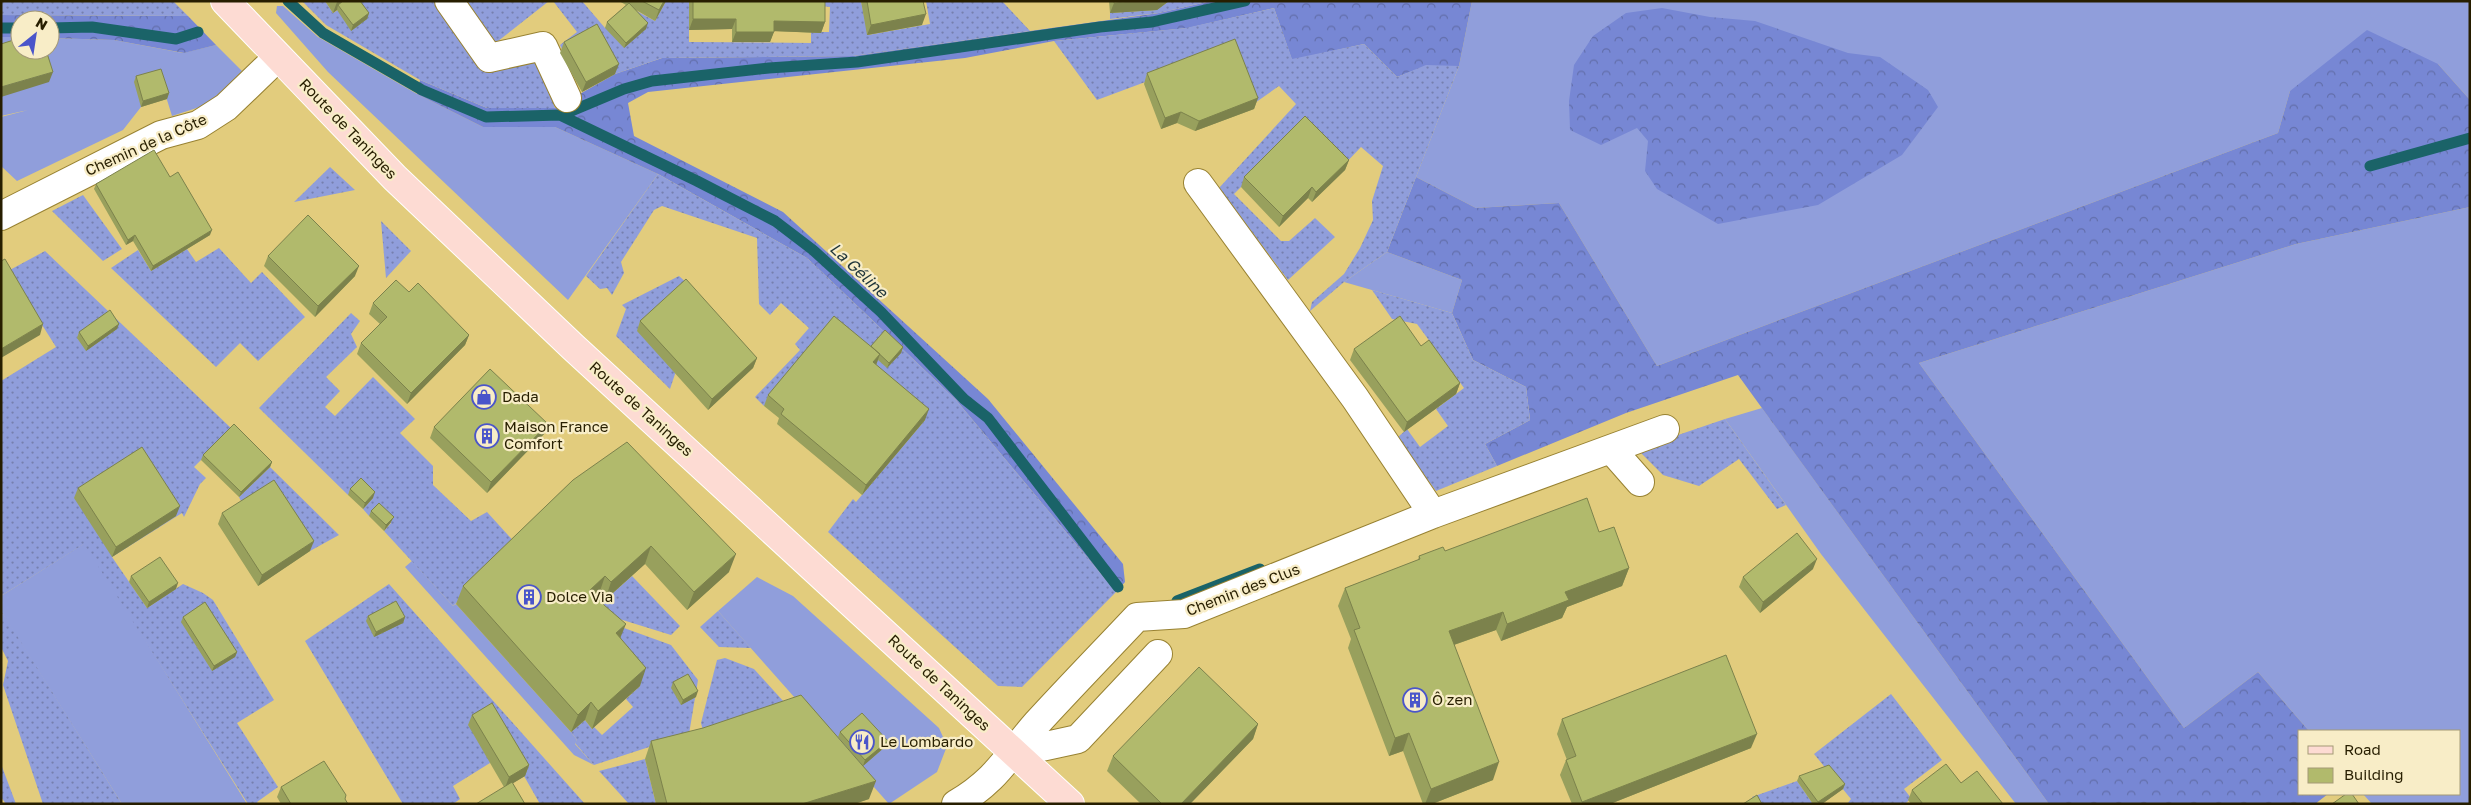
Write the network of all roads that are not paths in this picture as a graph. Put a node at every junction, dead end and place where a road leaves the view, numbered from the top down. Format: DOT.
graph roads {
  1 [pos="225,1"];
  2 [pos="449,1"];
  3 [pos="278,58"];
  4 [pos="567,98"];
  5 [pos="1198,183"];
  6 [pos="1,216"];
  7 [pos="1665,429"];
  8 [pos="1611,449"];
  9 [pos="1640,482"];
  10 [pos="1433,514"];
  11 [pos="1158,654"];
  12 [pos="1014,753"];
  13 [pos="956,804"];
  14 [pos="1070,804"];
  1 -- 3 [label="main road, Route de Taninges"];
  2 -- 4 [label="street"];
  3 -- 6 [label="street, Chemin de la Côte"];
  3 -- 12 [label="main road, Route de Taninges"];
  5 -- 10 [label="street"];
  7 -- 8 [label="street, Chemin des Clus"];
  8 -- 9 [label="street"];
  8 -- 10 [label="street, Chemin des Clus"];
  10 -- 12 [label="street, Chemin des Clus"];
  11 -- 12 [label="street"];
  12 -- 13 [label="street, Chemin des Clus"];
  12 -- 14 [label="main road, Route de Taninges"];
}
